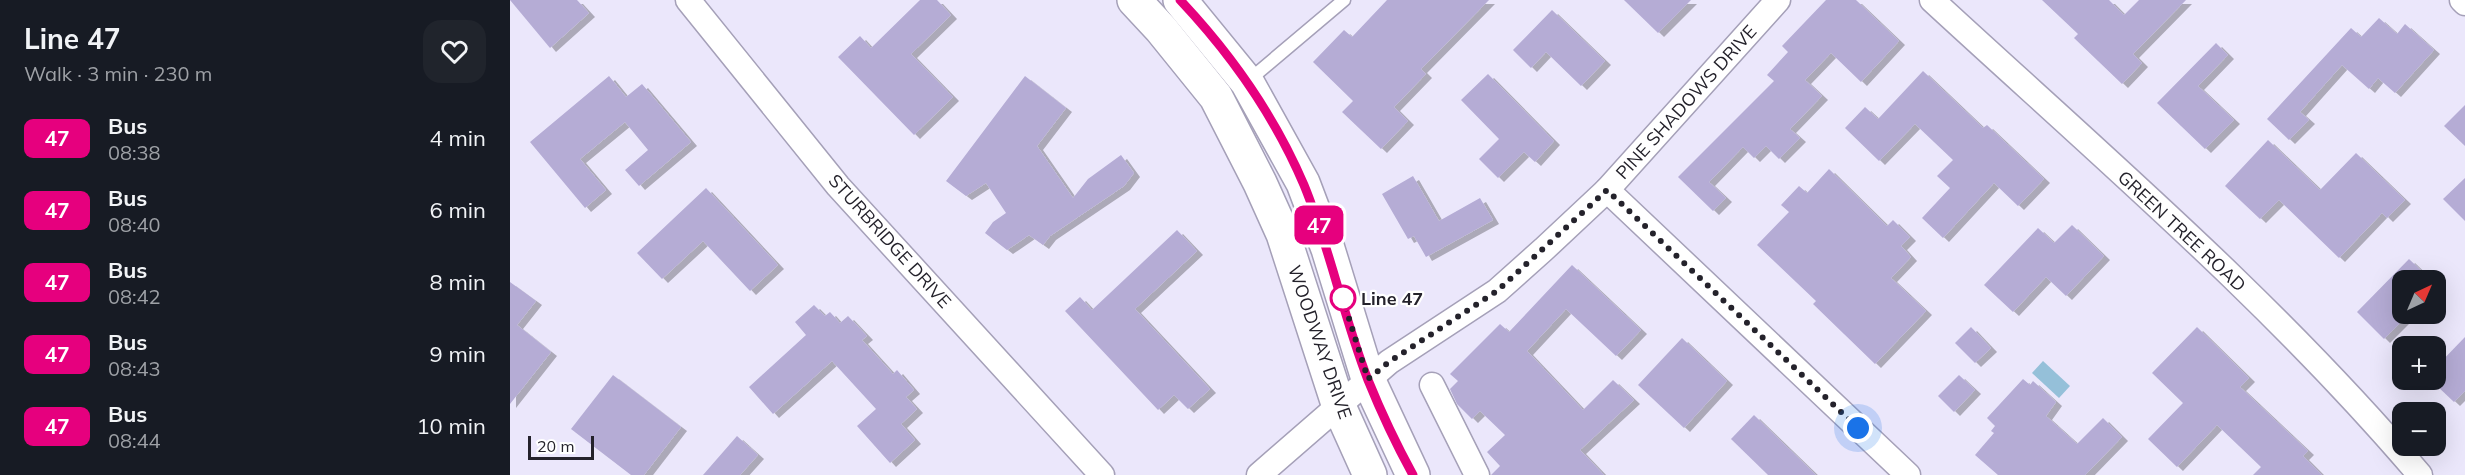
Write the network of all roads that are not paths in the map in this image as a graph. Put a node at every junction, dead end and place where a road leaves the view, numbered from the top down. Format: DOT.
graph roads {
  1 [pos="688,0"];
  2 [pos="1134,0"];
  3 [pos="1180,0"];
  4 [pos="1344,0"];
  5 [pos="1778,0"];
  6 [pos="1932,0"];
  7 [pos="1247,82"];
  8 [pos="1607,190"];
  9 [pos="1297,278"];
  10 [pos="1368,379"];
  11 [pos="1432,385"];
  12 [pos="1338,404"];
  13 [pos="1102,475"];
  14 [pos="1258,475"];
  15 [pos="1370,475"];
  16 [pos="1413,475"];
  17 [pos="1477,475"];
  18 [pos="1908,475"];
  19 [pos="2420,475"];
  1 -- 13 [label="street, STURBRIDGE DRIVE"];
  2 -- 9 [label="main road, WOODWAY DRIVE"];
  3 -- 7 [label="main road, WOODWAY DRIVE"];
  4 -- 7 [label="lane"];
  5 -- 8 [label="street, PINE SHADOWS DRIVE"];
  6 -- 19 [label="street, GREEN TREE ROAD"];
  7 -- 10 [label="main road, WOODWAY DRIVE"];
  8 -- 10 [label="street, PINE SHADOWS DRIVE"];
  8 -- 18 [label="street"];
  9 -- 10 [label="main road"];
  9 -- 12 [label="main road, WOODWAY DRIVE"];
  10 -- 12 [label="street, PINE SHADOWS DRIVE"];
  10 -- 16 [label="main road, WOODWAY DRIVE"];
  11 -- 17 [label="street"];
  12 -- 14 [label="street, PINE SHADOWS DRIVE"];
  12 -- 15 [label="main road, WOODWAY DRIVE"];
}
